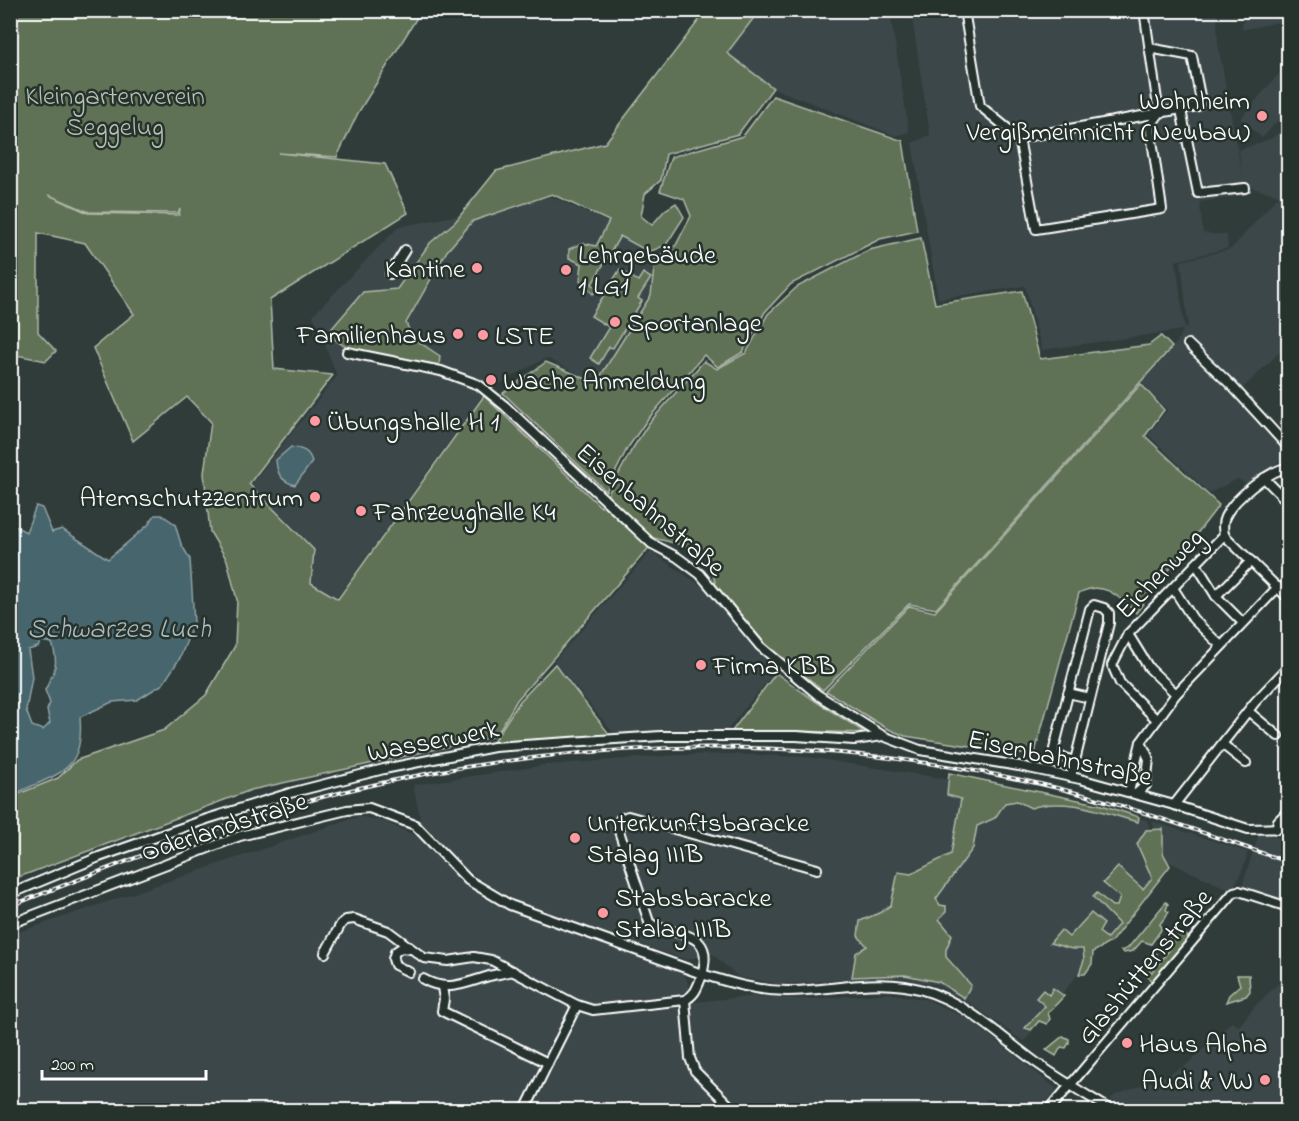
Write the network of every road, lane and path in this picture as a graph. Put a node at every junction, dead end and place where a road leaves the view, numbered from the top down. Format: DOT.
graph roads {
  1 [pos="964,10"];
  2 [pos="1144,10"];
  3 [pos="1149,48"];
  4 [pos="1181,110"];
  5 [pos="1158,114"];
  6 [pos="1019,138"];
  7 [pos="1245,188"];
  8 [pos="405,250"];
  9 [pos="390,274"];
  10 [pos="1188,344"];
  11 [pos="347,352"];
  12 [pos="1288,447"];
  13 [pos="1288,467"];
  14 [pos="1264,478"];
  15 [pos="1288,502"];
  16 [pos="1224,535"];
  17 [pos="1251,561"];
  18 [pos="1196,564"];
  19 [pos="1278,587"];
  20 [pos="1173,588"];
  21 [pos="1216,596"];
  22 [pos="1288,598"];
  23 [pos="1243,623"];
  24 [pos="1128,634"];
  25 [pos="1221,646"];
  26 [pos="1288,667"];
  27 [pos="1285,677"];
  28 [pos="1068,693"];
  29 [pos="1176,694"];
  30 [pos="1090,698"];
  31 [pos="1248,711"];
  32 [pos="1157,720"];
  33 [pos="883,736"];
  34 [pos="1278,736"];
  35 [pos="1141,742"];
  36 [pos="1222,744"];
  37 [pos="1075,761"];
  38 [pos="1246,763"];
  39 [pos="1071,777"];
  40 [pos="1133,793"];
  41 [pos="1174,805"];
  42 [pos="1288,812"];
  43 [pos="1288,828"];
  44 [pos="1276,829"];
  45 [pos="817,869"];
  46 [pos="10,894"];
  47 [pos="1288,907"];
  48 [pos="10,924"];
  49 [pos="410,949"];
  50 [pos="325,953"];
  51 [pos="513,971"];
  52 [pos="409,972"];
  53 [pos="702,974"];
  54 [pos="423,980"];
  55 [pos="441,987"];
  56 [pos="685,1000"];
  57 [pos="577,1005"];
  58 [pos="548,1063"];
  59 [pos="1070,1085"];
  60 [pos="525,1110"];
  61 [pos="734,1110"];
  62 [pos="1049,1110"];
  63 [pos="1111,1110"];
  1 -- 6 [label="street"];
  2 -- 3 [label="street"];
  3 -- 4 [label="street"];
  3 -- 5 [label="street"];
  4 -- 5 [label="street"];
  4 -- 7 [label="street"];
  5 -- 6 [label="street"];
  5 -- 6 [label="street"];
  8 -- 9 [label="street"];
  10 -- 12 [label="street"];
  11 -- 33 [label="street, Eisenbahnstraße"];
  13 -- 14 [label="street, Eichenweg"];
  14 -- 15 [label="street"];
  14 -- 16 [label="street, Eichenweg"];
  16 -- 17 [label="street"];
  16 -- 18 [label="street, Eichenweg"];
  17 -- 19 [label="street"];
  17 -- 21 [label="street"];
  18 -- 20 [label="street, Eichenweg"];
  18 -- 21 [label="street"];
  19 -- 22 [label="street"];
  19 -- 23 [label="street"];
  20 -- 24 [label="street, Eichenweg"];
  20 -- 25 [label="street"];
  21 -- 23 [label="street"];
  23 -- 25 [label="street"];
  24 -- 29 [label="street"];
  24 -- 32 [label="street, Eichenweg"];
  25 -- 29 [label="street"];
  26 -- 27 [label="street"];
  27 -- 31 [label="street"];
  28 -- 30 [label="street"];
  28 -- 30 [label="street"];
  28 -- 37 [label="street"];
  29 -- 32 [label="street"];
  30 -- 37 [label="street"];
  31 -- 34 [label="street"];
  31 -- 36 [label="street"];
  32 -- 35 [label="street"];
  33 -- 39 [label="street, Eisenbahnstraße"];
  33 -- 46 [label="street, Wasserwerk"];
  35 -- 40 [label="street"];
  35 -- 40 [label="street"];
  36 -- 38 [label="street"];
  36 -- 41 [label="street"];
  37 -- 39 [label="street"];
  39 -- 40 [label="street, Eisenbahnstraße"];
  40 -- 41 [label="street, Eisenbahnstraße"];
  41 -- 44 [label="street, Eisenbahnstraße"];
  42 -- 44 [label="street"];
  43 -- 44 [label="street, Eisenbahnstraße"];
  45 -- 53 [label="street"];
  47 -- 59 [label="street, Glashüttenstraße"];
  48 -- 53 [label="street, Oderlandstraße"];
  49 -- 50 [label="street"];
  49 -- 51 [label="street"];
  49 -- 52 [label="street"];
  51 -- 55 [label="street"];
  51 -- 57 [label="street"];
  53 -- 56 [label="street"];
  53 -- 59 [label="street, Oderlandstraße"];
  54 -- 55 [label="street"];
  55 -- 58 [label="street"];
  56 -- 57 [label="street"];
  56 -- 61 [label="street"];
  57 -- 58 [label="street"];
  58 -- 60 [label="street"];
  59 -- 62 [label="street, Glashüttenstraße"];
  59 -- 63 [label="street, Oderlandstraße"];
}
